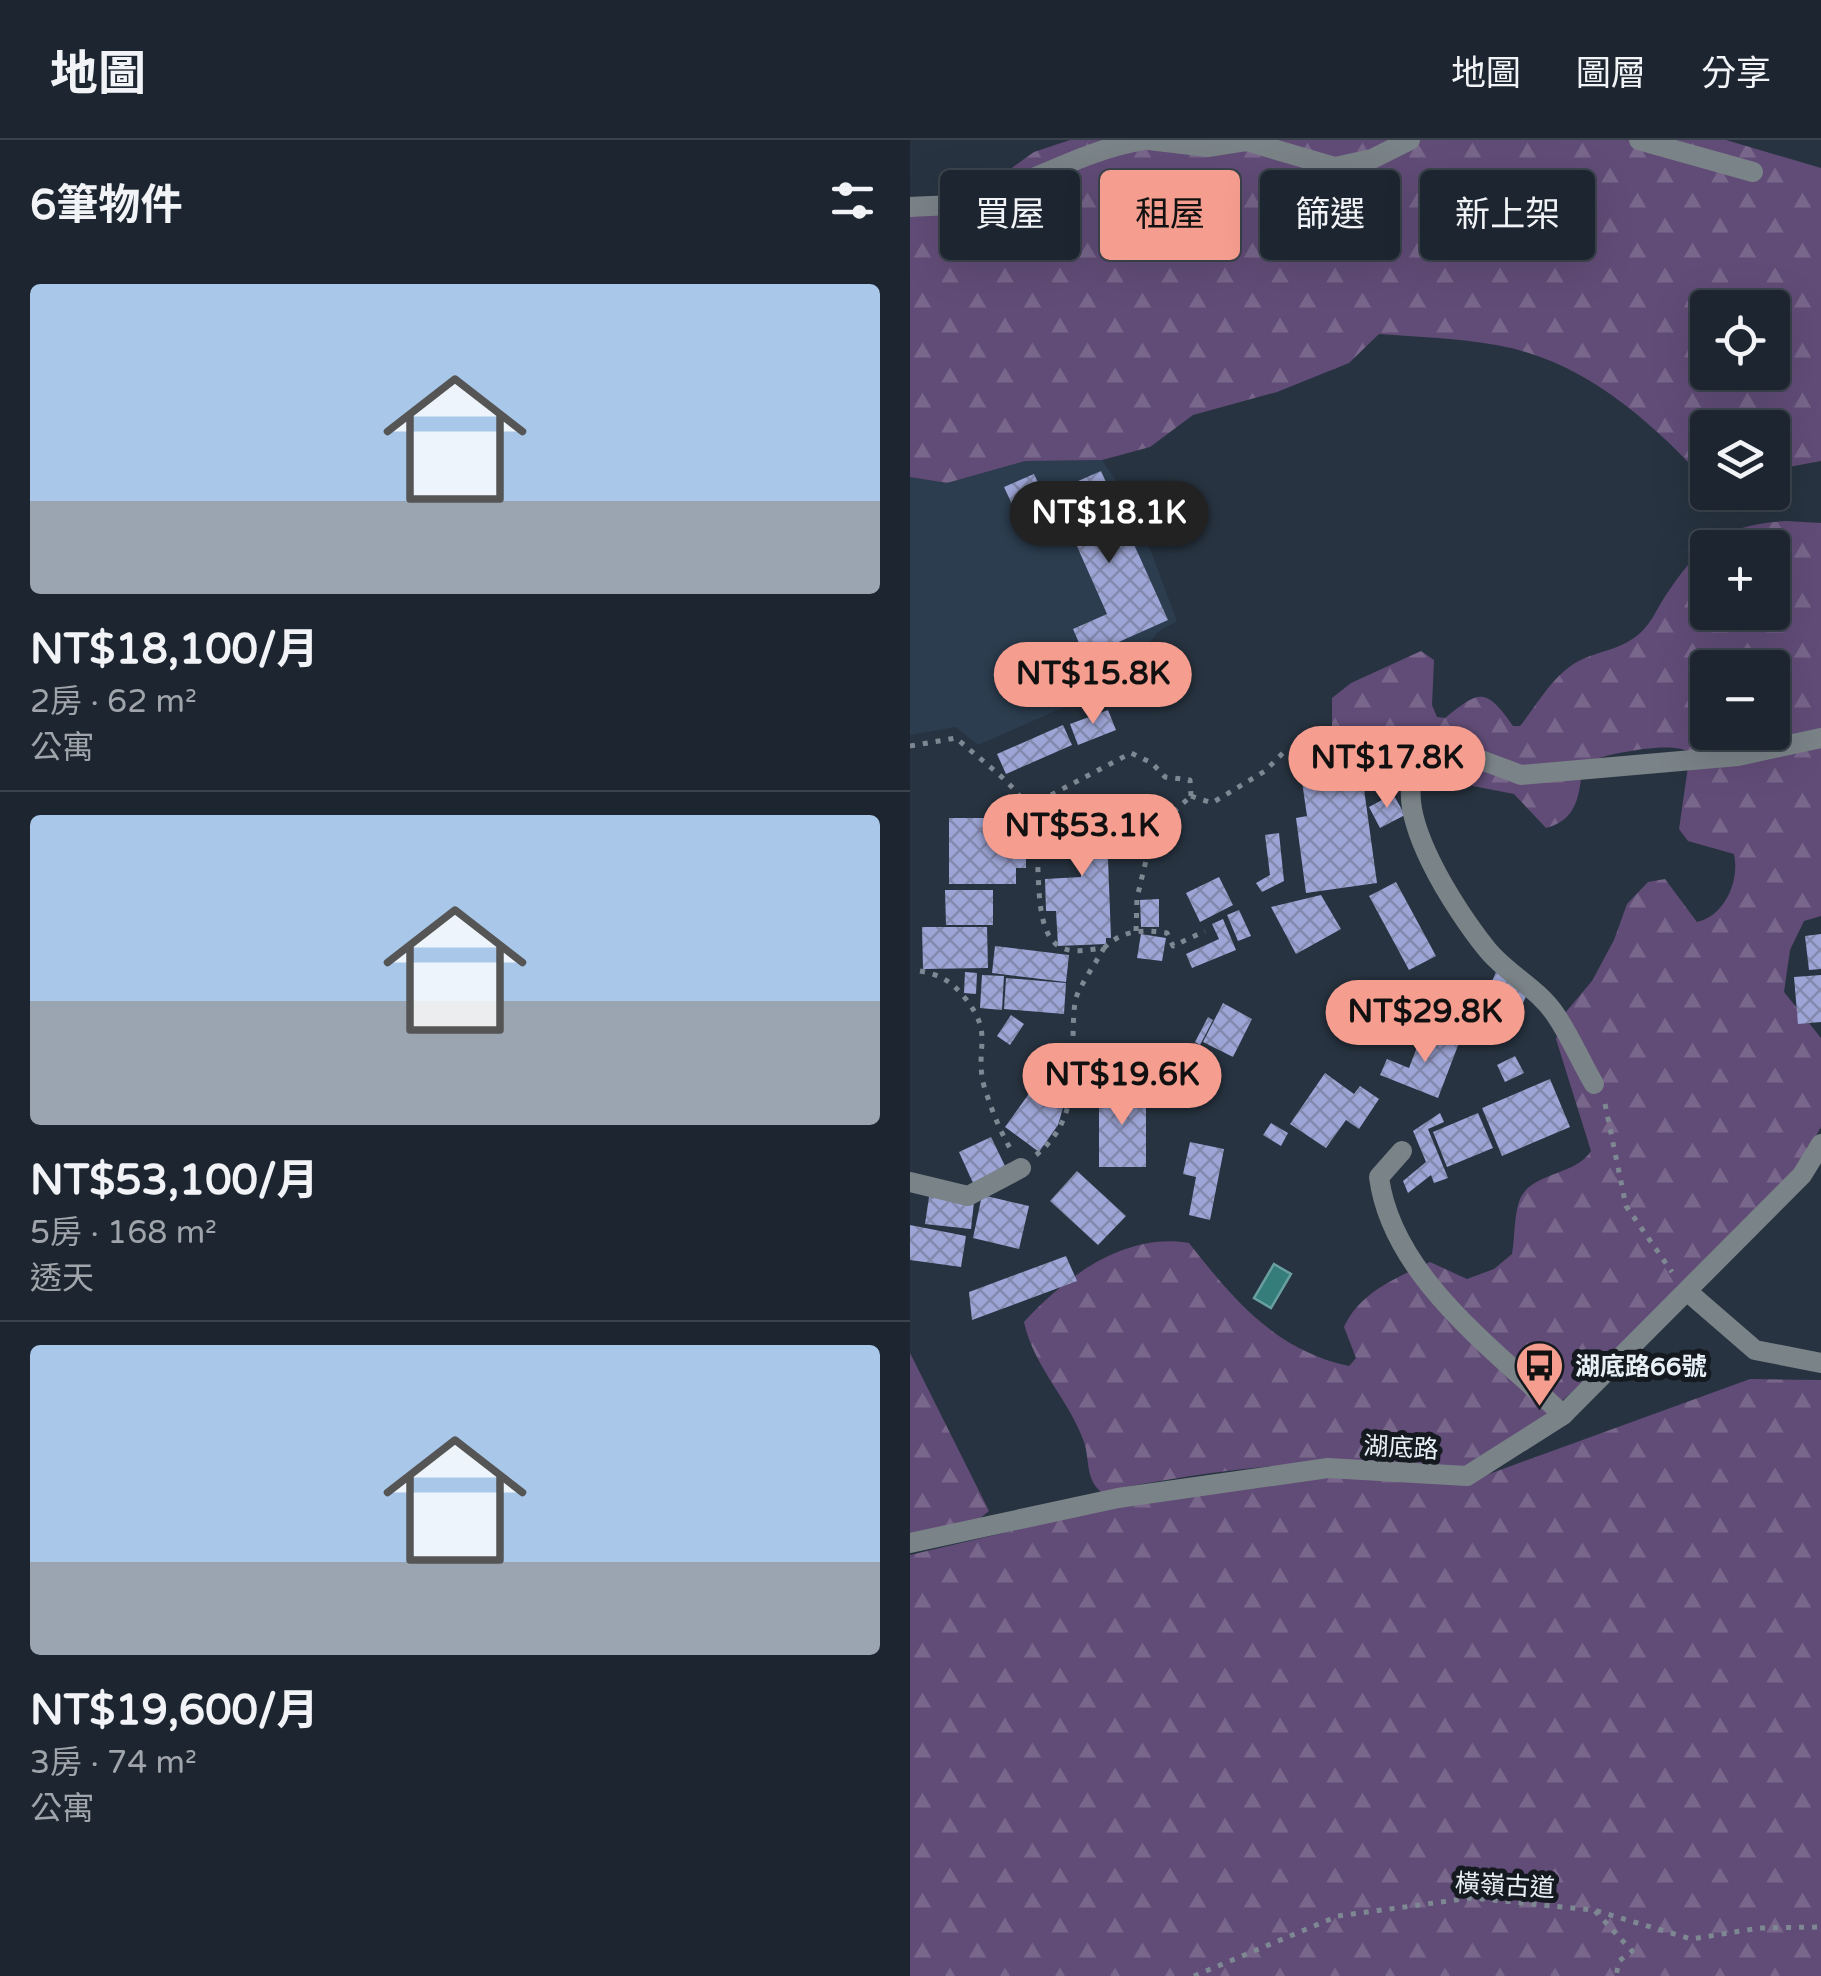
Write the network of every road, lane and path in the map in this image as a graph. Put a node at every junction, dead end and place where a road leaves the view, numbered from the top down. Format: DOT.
graph roads {
  1 [pos="1147,140"];
  2 [pos="1410,140"];
  3 [pos="1640,140"];
  4 [pos="1753,172"];
  5 [pos="910,207"];
  6 [pos="1821,738"];
  7 [pos="910,746"];
  8 [pos="1415,772"];
  9 [pos="1191,796"];
  10 [pos="1028,807"];
  11 [pos="1136,931"];
  12 [pos="1206,931"];
  13 [pos="1104,948"];
  14 [pos="920,971"];
  15 [pos="1594,1084"];
  16 [pos="1821,1144"];
  17 [pos="1402,1152"];
  18 [pos="1021,1168"];
  19 [pos="910,1182"];
  20 [pos="1688,1292"];
  21 [pos="1821,1363"];
  22 [pos="1563,1415"];
  23 [pos="910,1543"];
  24 [pos="1594,1910"];
  25 [pos="1821,1927"];
  26 [pos="1194,1976"];
  27 [pos="1616,1976"];
  1 -- 2 [label="street"];
  1 -- 5 [label="street"];
  3 -- 4 [label="street"];
  6 -- 8 [label="street"];
  7 -- 10 [label="path"];
  8 -- 9 [label="path"];
  8 -- 15 [label="street"];
  9 -- 10 [label="path"];
  9 -- 11 [label="path"];
  10 -- 13 [label="path"];
  11 -- 12 [label="path"];
  11 -- 13 [label="path"];
  13 -- 18 [label="path"];
  14 -- 18 [label="path"];
  15 -- 20 [label="path"];
  16 -- 20 [label="street, 湖底路"];
  17 -- 22 [label="street"];
  18 -- 19 [label="street"];
  20 -- 21 [label="street"];
  20 -- 22 [label="street, 湖底路"];
  22 -- 23 [label="street, 湖底路"];
  24 -- 25 [label="path, 橫嶺古道"];
  24 -- 26 [label="path, 橫嶺古道"];
  24 -- 27 [label="path"];
}
